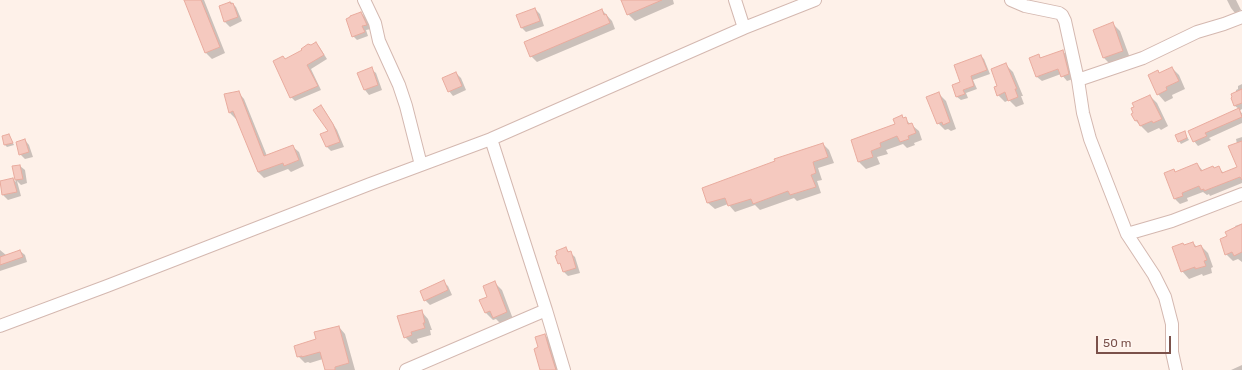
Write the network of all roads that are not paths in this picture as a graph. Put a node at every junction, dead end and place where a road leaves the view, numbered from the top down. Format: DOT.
graph roads {
  1 [pos="364,0"];
  2 [pos="735,0"];
  3 [pos="815,0"];
  4 [pos="1011,0"];
  5 [pos="1242,17"];
  6 [pos="744,28"];
  7 [pos="1078,80"];
  8 [pos="491,139"];
  9 [pos="421,165"];
  10 [pos="1242,194"];
  11 [pos="1127,234"];
  12 [pos="546,310"];
  13 [pos="0,326"];
  14 [pos="406,370"];
  15 [pos="564,370"];
  16 [pos="1176,370"];
  1 -- 9 [label="street"];
  2 -- 6 [label="street"];
  3 -- 6 [label="street"];
  4 -- 7 [label="street"];
  5 -- 7 [label="street"];
  6 -- 8 [label="street"];
  7 -- 11 [label="street"];
  8 -- 9 [label="street"];
  8 -- 12 [label="street"];
  9 -- 13 [label="street"];
  10 -- 11 [label="street"];
  11 -- 16 [label="street"];
  12 -- 14 [label="street"];
  12 -- 15 [label="street"];
}
